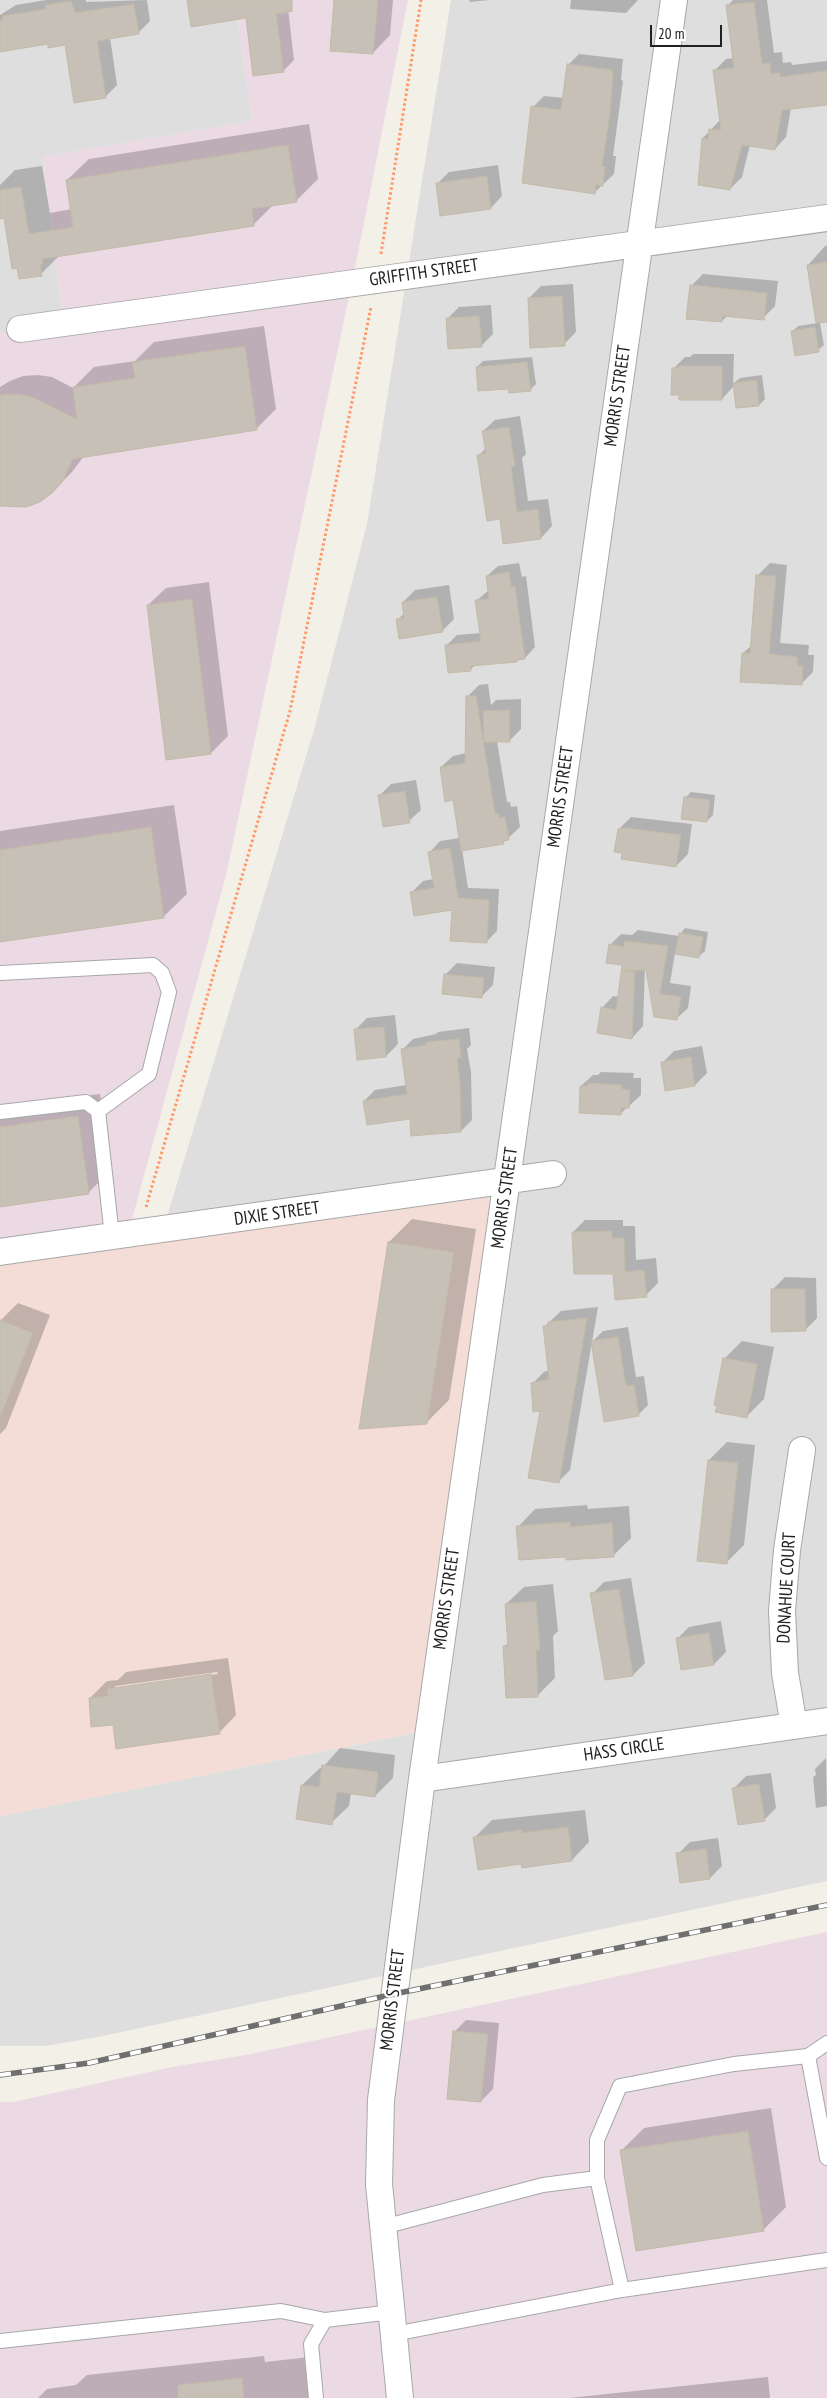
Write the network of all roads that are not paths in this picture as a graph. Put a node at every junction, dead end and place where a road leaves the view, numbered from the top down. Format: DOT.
graph roads {
  1 [pos="674,0"];
  2 [pos="827,218"];
  3 [pos="640,244"];
  4 [pos="20,329"];
  5 [pos="0,973"];
  6 [pos="98,1111"];
  7 [pos="0,1112"];
  8 [pos="554,1174"];
  9 [pos="507,1182"];
  10 [pos="112,1236"];
  11 [pos="0,1252"];
  12 [pos="802,1450"];
  13 [pos="827,1721"];
  14 [pos="794,1726"];
  15 [pos="422,1779"];
  16 [pos="827,2043"];
  17 [pos="808,2056"];
  18 [pos="827,2158"];
  19 [pos="597,2178"];
  20 [pos="383,2227"];
  21 [pos="827,2260"];
  22 [pos="622,2290"];
  23 [pos="325,2320"];
  24 [pos="393,2323"];
  25 [pos="0,2341"];
  26 [pos="316,2398"];
  27 [pos="400,2398"];
  1 -- 3 [label="street, MORRIS STREET"];
  2 -- 3 [label="street, GRIFFITH STREET"];
  3 -- 4 [label="street, GRIFFITH STREET"];
  3 -- 9 [label="street, MORRIS STREET"];
  5 -- 6 [label="lane"];
  6 -- 7 [label="lane"];
  6 -- 10 [label="lane"];
  8 -- 9 [label="street, DIXIE STREET"];
  9 -- 10 [label="street, DIXIE STREET"];
  9 -- 15 [label="street, MORRIS STREET"];
  10 -- 11 [label="street, DIXIE STREET"];
  12 -- 14 [label="street, DONAHUE COURT"];
  13 -- 14 [label="street, HASS CIRCLE"];
  14 -- 15 [label="street, HASS CIRCLE"];
  15 -- 20 [label="street, MORRIS STREET"];
  16 -- 17 [label="lane"];
  17 -- 18 [label="lane"];
  17 -- 19 [label="lane"];
  19 -- 20 [label="lane"];
  19 -- 22 [label="lane"];
  20 -- 24 [label="street, MORRIS STREET"];
  21 -- 22 [label="lane"];
  22 -- 24 [label="lane"];
  23 -- 24 [label="lane"];
  23 -- 25 [label="lane"];
  23 -- 26 [label="lane"];
  24 -- 27 [label="street, MORRIS STREET"];
}
